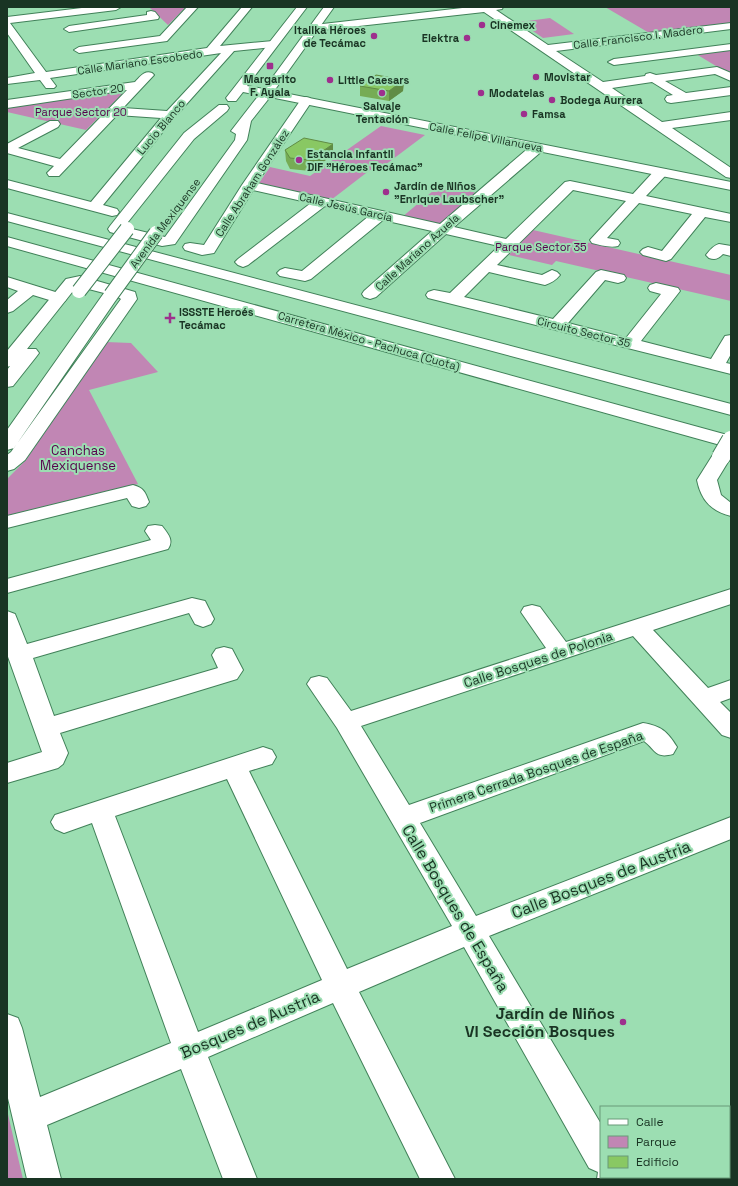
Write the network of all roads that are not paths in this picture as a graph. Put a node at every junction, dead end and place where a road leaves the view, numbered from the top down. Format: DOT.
graph roads {
  1 [pos="116,7"];
  2 [pos="193,7"];
  3 [pos="246,7"];
  4 [pos="302,7"];
  5 [pos="329,7"];
  6 [pos="409,7"];
  7 [pos="498,7"];
  8 [pos="485,8"];
  9 [pos="146,10"];
  10 [pos="54,11"];
  11 [pos="420,16"];
  12 [pos="7,20"];
  13 [pos="119,22"];
  14 [pos="7,25"];
  15 [pos="731,26"];
  16 [pos="314,28"];
  17 [pos="69,29"];
  18 [pos="140,31"];
  19 [pos="688,31"];
  20 [pos="123,44"];
  21 [pos="274,44"];
  22 [pos="731,46"];
  23 [pos="231,48"];
  24 [pos="718,48"];
  25 [pos="546,49"];
  26 [pos="206,52"];
  27 [pos="139,62"];
  28 [pos="215,65"];
  29 [pos="148,75"];
  30 [pos="43,76"];
  31 [pos="731,78"];
  32 [pos="654,79"];
  33 [pos="7,81"];
  34 [pos="138,85"];
  35 [pos="242,86"];
  36 [pos="600,86"];
  37 [pos="268,91"];
  38 [pos="731,91"];
  39 [pos="57,96"];
  40 [pos="684,98"];
  41 [pos="671,100"];
  42 [pos="306,101"];
  43 [pos="7,104"];
  44 [pos="224,108"];
  45 [pos="113,111"];
  46 [pos="170,115"];
  47 [pos="731,116"];
  48 [pos="245,120"];
  49 [pos="44,122"];
  50 [pos="660,126"];
  51 [pos="537,148"];
  52 [pos="7,149"];
  53 [pos="661,172"];
  54 [pos="678,173"];
  55 [pos="731,174"];
  56 [pos="731,181"];
  57 [pos="7,184"];
  58 [pos="249,185"];
  59 [pos="731,186"];
  60 [pos="189,192"];
  61 [pos="636,198"];
  62 [pos="322,202"];
  63 [pos="94,207"];
  64 [pos="112,212"];
  65 [pos="701,212"];
  66 [pos="380,215"];
  67 [pos="7,217"];
  68 [pos="731,218"];
  69 [pos="161,227"];
  70 [pos="444,229"];
  71 [pos="7,240"];
  72 [pos="613,243"];
  73 [pos="510,244"];
  74 [pos="190,247"];
  75 [pos="731,251"];
  76 [pos="648,252"];
  77 [pos="714,255"];
  78 [pos="257,266"];
  79 [pos="487,267"];
  80 [pos="285,273"];
  81 [pos="552,275"];
  82 [pos="618,278"];
  83 [pos="7,282"];
  84 [pos="656,288"];
  85 [pos="30,289"];
  86 [pos="370,294"];
  87 [pos="434,295"];
  88 [pos="59,298"];
  89 [pos="453,299"];
  90 [pos="7,308"];
  91 [pos="558,325"];
  92 [pos="731,340"];
  93 [pos="631,343"];
  94 [pos="7,362"];
  95 [pos="723,367"];
  96 [pos="7,382"];
  97 [pos="731,410"];
  98 [pos="7,444"];
  99 [pos="728,446"];
  100 [pos="7,465"];
  101 [pos="139,502"];
  102 [pos="731,510"];
  103 [pos="7,522"];
  104 [pos="155,531"];
  105 [pos="7,586"];
  106 [pos="731,596"];
  107 [pos="532,612"];
  108 [pos="7,619"];
  109 [pos="203,619"];
  110 [pos="637,627"];
  111 [pos="561,652"];
  112 [pos="20,654"];
  113 [pos="224,655"];
  114 [pos="320,684"];
  115 [pos="731,689"];
  116 [pos="704,698"];
  117 [pos="346,722"];
  118 [pos="45,728"];
  119 [pos="731,729"];
  120 [pos="664,747"];
  121 [pos="263,757"];
  122 [pos="234,766"];
  123 [pos="7,773"];
  124 [pos="100,810"];
  125 [pos="403,818"];
  126 [pos="64,822"];
  127 [pos="731,828"];
  128 [pos="470,931"];
  129 [pos="340,986"];
  130 [pos="7,1028"];
  131 [pos="189,1050"];
  132 [pos="29,1117"];
  133 [pos="600,1154"];
  134 [pos="44,1179"];
  135 [pos="240,1179"];
  136 [pos="438,1179"];
  1 -- 10 [label="main road"];
  2 -- 20 [label="main road"];
  3 -- 26 [label="main road"];
  4 -- 21 [label="main road, Avenida Mexiquense"];
  5 -- 16 [label="main road, Avenida Mexiquense"];
  6 -- 11 [label="main road"];
  7 -- 8 [label="main road"];
  8 -- 11 [label="main road"];
  8 -- 25 [label="main road"];
  9 -- 13 [label="main road"];
  10 -- 12 [label="main road"];
  10 -- 17 [label="main road"];
  11 -- 16 [label="main road"];
  13 -- 17 [label="main road"];
  13 -- 18 [label="main road"];
  14 -- 30 [label="main road, Sector 20"];
  15 -- 19 [label="main road, Calle Francisco I. Madero"];
  16 -- 37 [label="main road, Avenida Mexiquense"];
  17 -- 20 [label="main road"];
  19 -- 24 [label="main road"];
  19 -- 25 [label="main road, Calle Francisco I. Madero"];
  20 -- 27 [label="main road"];
  21 -- 23 [label="main road, Calle Mariano Escobedo"];
  21 -- 35 [label="main road, Avenida Mexiquense"];
  22 -- 24 [label="main road"];
  23 -- 26 [label="main road, Calle Mariano Escobedo"];
  23 -- 28 [label="main road, Lucio Blanco"];
  24 -- 32 [label="main road"];
  25 -- 36 [label="main road"];
  26 -- 27 [label="main road, Calle Mariano Escobedo"];
  26 -- 28 [label="main road"];
  27 -- 30 [label="main road, Calle Mariano Escobedo"];
  28 -- 46 [label="main road, Lucio Blanco"];
  29 -- 34 [label="main road, Sector 20"];
  30 -- 33 [label="main road, Calle Mariano Escobedo"];
  30 -- 39 [label="main road, Sector 20"];
  31 -- 32 [label="main road"];
  32 -- 36 [label="main road"];
  32 -- 40 [label="main road"];
  34 -- 39 [label="main road, Sector 20"];
  34 -- 45 [label="main road, Sector 20"];
  35 -- 37 [label="main road, Calle Felipe Villanueva"];
  35 -- 44 [label="main road, Avenida Mexiquense"];
  36 -- 50 [label="main road"];
  37 -- 42 [label="main road, Calle Felipe Villanueva"];
  37 -- 48 [label="main road, Avenida Mexiquense"];
  37 -- 54 [label="main road, Calle Felipe Villanueva"];
  38 -- 40 [label="main road"];
  39 -- 43 [label="main road, Sector 20"];
  40 -- 41 [label="main road"];
  42 -- 51 [label="main road, Calle Felipe Villanueva"];
  42 -- 58 [label="main road, Calle Abraham González"];
  44 -- 48 [label="main road"];
  44 -- 96 [label="main road, Avenida Mexiquense, bridge"];
  45 -- 46 [label="main road, Sector 20"];
  45 -- 52 [label="main road, Sector 20"];
  46 -- 63 [label="main road, Lucio Blanco"];
  47 -- 50 [label="main road"];
  48 -- 60 [label="main road, Avenida Mexiquense"];
  49 -- 52 [label="main road"];
  50 -- 55 [label="main road"];
  51 -- 53 [label="main road, Calle Felipe Villanueva"];
  51 -- 70 [label="main road, Calle Mariano Azuela"];
  53 -- 54 [label="main road, Calle Felipe Villanueva"];
  53 -- 61 [label="main road"];
  54 -- 56 [label="main road, Calle Felipe Villanueva"];
  54 -- 59 [label="main road, Calle Felipe Villanueva"];
  57 -- 63 [label="main road"];
  58 -- 62 [label="main road, Calle Jesús García"];
  58 -- 74 [label="main road, Calle Abraham González"];
  61 -- 65 [label="main road"];
  61 -- 72 [label="main road"];
  61 -- 73 [label="main road"];
  62 -- 66 [label="main road, Calle Jesús García"];
  62 -- 78 [label="main road"];
  63 -- 64 [label="main road"];
  65 -- 68 [label="main road"];
  65 -- 76 [label="main road"];
  66 -- 70 [label="main road, Calle Jesús García"];
  66 -- 80 [label="main road"];
  67 -- 97 [label="main road, Carretera México - Pachuca (Cuota)"];
  69 -- 98 [label="main road, Avenida Mexiquense, bridge"];
  70 -- 73 [label="main road"];
  70 -- 86 [label="main road, Calle Mariano Azuela"];
  71 -- 99 [label="main road, Carretera México - Pachuca (Cuota)"];
  73 -- 79 [label="main road"];
  75 -- 77 [label="main road"];
  79 -- 81 [label="main road"];
  79 -- 89 [label="main road"];
  82 -- 91 [label="main road"];
  83 -- 85 [label="main road"];
  84 -- 93 [label="main road"];
  85 -- 88 [label="main road"];
  85 -- 90 [label="main road"];
  87 -- 89 [label="main road, Circuito Sector 35"];
  88 -- 94 [label="main road"];
  88 -- 100 [label="main road"];
  89 -- 91 [label="main road, Circuito Sector 35"];
  91 -- 93 [label="main road, Circuito Sector 35"];
  92 -- 95 [label="main road, Circuito Sector 35"];
  93 -- 95 [label="main road, Circuito Sector 35"];
  99 -- 102 [label="main road"];
  101 -- 103 [label="main road"];
  104 -- 105 [label="main road"];
  106 -- 110 [label="main road, Calle Bosques de Polonia"];
  107 -- 111 [label="main road"];
  108 -- 112 [label="main road"];
  109 -- 112 [label="main road"];
  110 -- 111 [label="main road, Calle Bosques de Polonia"];
  110 -- 116 [label="main road"];
  111 -- 117 [label="main road, Calle Bosques de Polonia"];
  112 -- 118 [label="main road"];
  113 -- 118 [label="main road"];
  114 -- 117 [label="main road, Calle Bosques de España"];
  115 -- 116 [label="main road"];
  116 -- 119 [label="main road"];
  117 -- 125 [label="main road, Calle Bosques de España"];
  118 -- 123 [label="main road"];
  120 -- 125 [label="main road, Primera Cerrada Bosques de España"];
  121 -- 122 [label="main road"];
  122 -- 124 [label="main road"];
  122 -- 129 [label="main road"];
  124 -- 126 [label="main road"];
  124 -- 131 [label="main road"];
  125 -- 128 [label="main road, Calle Bosques de España"];
  127 -- 128 [label="main road, Calle Bosques de Austria"];
  128 -- 129 [label="main road, Bosques de Austria"];
  128 -- 133 [label="main road, Calle Bosques de España"];
  129 -- 131 [label="main road, Bosques de Austria"];
  129 -- 136 [label="main road"];
  130 -- 132 [label="main road"];
  131 -- 132 [label="main road, Bosques de Austria"];
  131 -- 135 [label="main road"];
  132 -- 134 [label="main road"];
}
